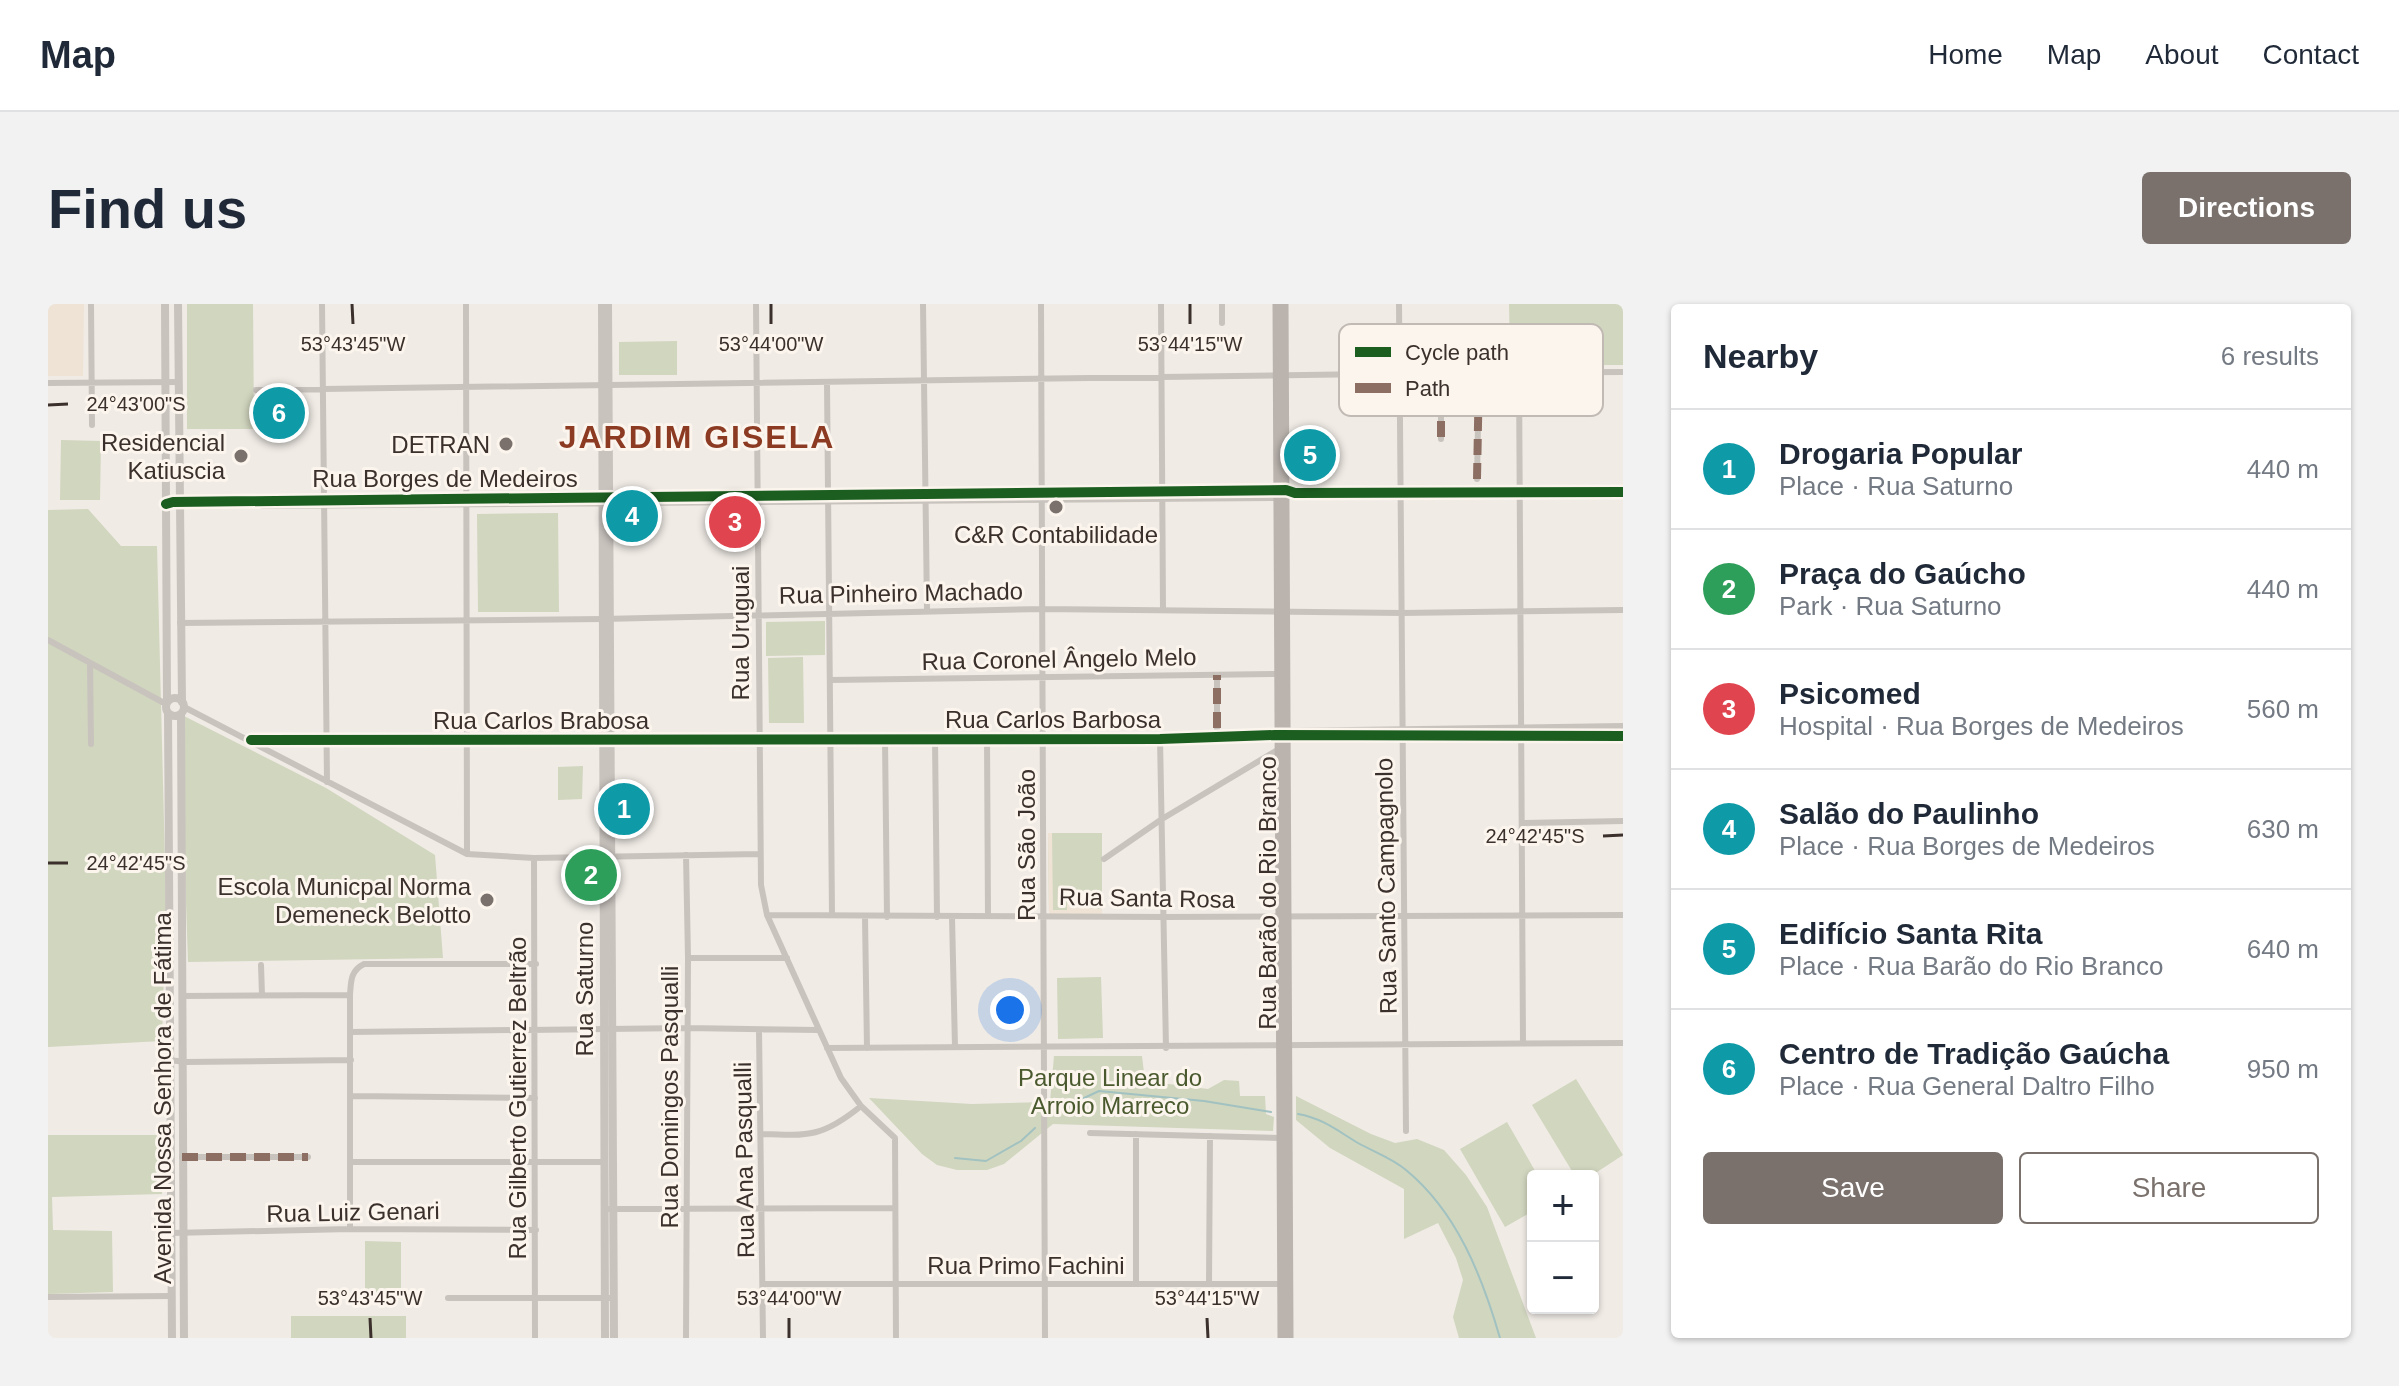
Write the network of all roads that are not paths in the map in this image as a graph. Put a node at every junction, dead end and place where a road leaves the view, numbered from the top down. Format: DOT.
graph roads {
  1 [pos="91,304"];
  2 [pos="165,304"];
  3 [pos="178,304"];
  4 [pos="322,304"];
  5 [pos="466,304"];
  6 [pos="602,304"];
  7 [pos="608,304"];
  8 [pos="756,304"];
  9 [pos="923,304"];
  10 [pos="1041,304"];
  11 [pos="1161,304"];
  12 [pos="1222,304"];
  13 [pos="1277,304"];
  14 [pos="1284,304"];
  15 [pos="1222,323"];
  16 [pos="1603,372"];
  17 [pos="1623,372"];
  18 [pos="1339,375"];
  19 [pos="1281,376"];
  20 [pos="1161,378"];
  21 [pos="1042,380"];
  22 [pos="166,382"];
  23 [pos="179,382"];
  24 [pos="923,382"];
  25 [pos="48,383"];
  26 [pos="91,383"];
  27 [pos="827,383"];
  28 [pos="756,384"];
  29 [pos="605,386"];
  30 [pos="466,387"];
  31 [pos="322,389"];
  32 [pos="256,390"];
  33 [pos="1400,416"];
  34 [pos="1441,416"];
  35 [pos="1478,416"];
  36 [pos="1519,416"];
  37 [pos="92,425"];
  38 [pos="1441,439"];
  39 [pos="1477,479"];
  40 [pos="1519,492"];
  41 [pos="1623,492"];
  42 [pos="1284,493"];
  43 [pos="1401,493"];
  44 [pos="1162,494"];
  45 [pos="924,495"];
  46 [pos="1042,496"];
  47 [pos="758,498"];
  48 [pos="828,498"];
  49 [pos="605,500"];
  50 [pos="324,502"];
  51 [pos="467,502"];
  52 [pos="166,504"];
  53 [pos="181,504"];
  54 [pos="1043,609"];
  55 [pos="1163,609"];
  56 [pos="927,610"];
  57 [pos="1623,610"];
  58 [pos="1520,611"];
  59 [pos="829,612"];
  60 [pos="1283,612"];
  61 [pos="1402,613"];
  62 [pos="758,614"];
  63 [pos="606,619"];
  64 [pos="468,621"];
  65 [pos="326,622"];
  66 [pos="180,623"];
  67 [pos="48,640"];
  68 [pos="90,663"];
  69 [pos="1283,674"];
  70 [pos="1217,675"];
  71 [pos="1043,677"];
  72 [pos="830,680"];
  73 [pos="167,706"];
  74 [pos="182,708"];
  75 [pos="1623,727"];
  76 [pos="1217,728"];
  77 [pos="1520,732"];
  78 [pos="1402,733"];
  79 [pos="1281,734"];
  80 [pos="1623,736"];
  81 [pos="832,739"];
  82 [pos="885,739"];
  83 [pos="935,739"];
  84 [pos="987,739"];
  85 [pos="1044,739"];
  86 [pos="1160,739"];
  87 [pos="251,740"];
  88 [pos="467,740"];
  89 [pos="607,740"];
  90 [pos="757,740"];
  91 [pos="326,741"];
  92 [pos="91,744"];
  93 [pos="1279,749"];
  94 [pos="1282,778"];
  95 [pos="327,782"];
  96 [pos="1162,819"];
  97 [pos="1623,821"];
  98 [pos="1522,823"];
  99 [pos="467,854"];
  100 [pos="759,854"];
  101 [pos="686,855"];
  102 [pos="607,857"];
  103 [pos="534,858"];
  104 [pos="1104,859"];
  105 [pos="767,915"];
  106 [pos="832,915"];
  107 [pos="1044,915"];
  108 [pos="1623,915"];
  109 [pos="988,916"];
  110 [pos="1404,916"];
  111 [pos="1522,916"];
  112 [pos="865,917"];
  113 [pos="887,917"];
  114 [pos="937,917"];
  115 [pos="952,917"];
  116 [pos="1165,917"];
  117 [pos="1283,917"];
  118 [pos="688,958"];
  119 [pos="787,958"];
  120 [pos="536,964"];
  121 [pos="261,965"];
  122 [pos="262,995"];
  123 [pos="350,995"];
  124 [pos="181,996"];
  125 [pos="687,1028"];
  126 [pos="608,1029"];
  127 [pos="759,1030"];
  128 [pos="818,1030"];
  129 [pos="536,1031"];
  130 [pos="351,1032"];
  131 [pos="1523,1043"];
  132 [pos="1602,1043"];
  133 [pos="1623,1043"];
  134 [pos="1045,1045"];
  135 [pos="1405,1045"];
  136 [pos="955,1047"];
  137 [pos="1284,1047"];
  138 [pos="827,1048"];
  139 [pos="867,1048"];
  140 [pos="1166,1048"];
  141 [pos="1623,1051"];
  142 [pos="169,1060"];
  143 [pos="351,1060"];
  144 [pos="182,1062"];
  145 [pos="1284,1091"];
  146 [pos="352,1096"];
  147 [pos="535,1098"];
  148 [pos="861,1106"];
  149 [pos="1406,1131"];
  150 [pos="1090,1133"];
  151 [pos="761,1134"];
  152 [pos="1136,1134"];
  153 [pos="1210,1136"];
  154 [pos="1281,1138"];
  155 [pos="170,1157"];
  156 [pos="182,1157"];
  157 [pos="308,1157"];
  158 [pos="351,1162"];
  159 [pos="535,1162"];
  160 [pos="609,1162"];
  161 [pos="895,1208"];
  162 [pos="609,1209"];
  163 [pos="687,1210"];
  164 [pos="762,1210"];
  165 [pos="350,1229"];
  166 [pos="536,1230"];
  167 [pos="171,1233"];
  168 [pos="183,1233"];
  169 [pos="1045,1282"];
  170 [pos="896,1283"];
  171 [pos="1136,1283"];
  172 [pos="764,1284"];
  173 [pos="1209,1284"];
  174 [pos="1285,1284"];
  175 [pos="171,1296"];
  176 [pos="48,1297"];
  177 [pos="448,1298"];
  178 [pos="535,1298"];
  179 [pos="610,1298"];
  180 [pos="172,1338"];
  181 [pos="184,1338"];
  182 [pos="535,1338"];
  183 [pos="605,1338"];
  184 [pos="614,1338"];
  185 [pos="686,1338"];
  186 [pos="763,1338"];
  187 [pos="896,1338"];
  188 [pos="1045,1338"];
  189 [pos="1282,1338"];
  190 [pos="1289,1338"];
  1 -- 26 [label="street"];
  2 -- 22 [label="street, Avenida Nossa Senhora de Fátima"];
  3 -- 23 [label="street, Avenida Nossa Senhora de Fátima"];
  4 -- 31 [label="street"];
  5 -- 30 [label="street"];
  6 -- 29 [label="street, Rua Saturno"];
  7 -- 29 [label="street, Rua Saturno"];
  8 -- 28 [label="street, Rua Uruguai"];
  9 -- 24 [label="street"];
  10 -- 21 [label="street, Rua São João"];
  11 -- 20 [label="street"];
  12 -- 15 [label="street"];
  13 -- 19 [label="main road, Rua Barão do Rio Branco"];
  14 -- 19 [label="main road, Rua Barão do Rio Branco"];
  16 -- 17 [label="street"];
  18 -- 19 [label="street"];
  19 -- 20 [label="street"];
  19 -- 42 [label="main road, Rua Barão do Rio Branco"];
  20 -- 21 [label="street"];
  20 -- 44 [label="street"];
  21 -- 24 [label="street"];
  21 -- 46 [label="street, Rua São João"];
  22 -- 23 [label="street"];
  22 -- 26 [label="street"];
  22 -- 52 [label="street, Avenida Nossa Senhora de Fátima"];
  23 -- 53 [label="street, Avenida Nossa Senhora de Fátima"];
  24 -- 27 [label="street"];
  24 -- 45 [label="street"];
  25 -- 26 [label="street"];
  26 -- 37 [label="street"];
  27 -- 28 [label="street"];
  27 -- 48 [label="street"];
  28 -- 29 [label="street"];
  28 -- 47 [label="street, Rua Uruguai"];
  29 -- 30 [label="street"];
  29 -- 49 [label="street, Rua Saturno"];
  30 -- 31 [label="street"];
  30 -- 51 [label="street"];
  31 -- 32 [label="street"];
  31 -- 50 [label="street"];
  33 -- 43 [label="street, Rua Santo Campagnolo"];
  34 -- 38 [label="street"];
  35 -- 39 [label="street"];
  36 -- 40 [label="street"];
  40 -- 41 [label="street"];
  40 -- 43 [label="street"];
  40 -- 58 [label="street"];
  42 -- 43 [label="street"];
  42 -- 44 [label="street, Rua Borges de Medeiros"];
  42 -- 60 [label="main road, Rua Barão do Rio Branco"];
  43 -- 61 [label="street, Rua Santo Campagnolo"];
  44 -- 46 [label="street, Rua Borges de Medeiros"];
  44 -- 55 [label="street"];
  45 -- 46 [label="street, Rua Borges de Medeiros"];
  45 -- 48 [label="street, Rua Borges de Medeiros"];
  45 -- 56 [label="street"];
  46 -- 54 [label="street, Rua São João"];
  47 -- 48 [label="street, Rua Borges de Medeiros"];
  47 -- 49 [label="street, Rua Borges de Medeiros"];
  47 -- 62 [label="street, Rua Uruguai"];
  48 -- 59 [label="street"];
  49 -- 51 [label="street, Rua Borges de Medeiros"];
  49 -- 63 [label="street, Rua Saturno"];
  50 -- 51 [label="street, Rua Borges de Medeiros"];
  50 -- 53 [label="street, Rua Borges de Medeiros"];
  50 -- 65 [label="street"];
  51 -- 64 [label="street"];
  52 -- 53 [label="street"];
  52 -- 73 [label="street, Avenida Nossa Senhora de Fátima"];
  53 -- 66 [label="street, Avenida Nossa Senhora de Fátima"];
  54 -- 55 [label="street, Rua Pinheiro Machado"];
  54 -- 56 [label="street, Rua Pinheiro Machado"];
  54 -- 71 [label="street, Rua São João"];
  55 -- 60 [label="street, Rua Pinheiro Machado"];
  56 -- 59 [label="street, Rua Pinheiro Machado"];
  57 -- 58 [label="street, Rua Pinheiro Machado"];
  58 -- 61 [label="street, Rua Pinheiro Machado"];
  58 -- 77 [label="street"];
  59 -- 62 [label="street, Rua Pinheiro Machado"];
  59 -- 72 [label="street"];
  60 -- 61 [label="street, Rua Pinheiro Machado"];
  60 -- 69 [label="main road, Rua Barão do Rio Branco"];
  61 -- 78 [label="street, Rua Santo Campagnolo"];
  62 -- 63 [label="street, Rua Pinheiro Machado"];
  62 -- 90 [label="street, Rua Uruguai"];
  63 -- 64 [label="street, Rua Pinheiro Machado"];
  63 -- 89 [label="street, Rua Saturno"];
  64 -- 65 [label="street, Rua Pinheiro Machado"];
  64 -- 88 [label="street"];
  65 -- 66 [label="street, Rua Pinheiro Machado"];
  65 -- 91 [label="street"];
  66 -- 74 [label="street, Avenida Nossa Senhora de Fátima"];
  67 -- 68 [label="street"];
  68 -- 73 [label="street"];
  68 -- 92 [label="street"];
  69 -- 70 [label="street, Rua Coronel Ângelo Melo"];
  69 -- 79 [label="main road, Rua Barão do Rio Branco"];
  70 -- 71 [label="street, Rua Coronel Ângelo Melo"];
  70 -- 76 [label="street"];
  71 -- 72 [label="street, Rua Coronel Ângelo Melo"];
  71 -- 85 [label="street, Rua São João"];
  72 -- 81 [label="street"];
  73 -- 74 [label="street"];
  73 -- 74 [label="street"];
  73 -- 142 [label="street, Avenida Nossa Senhora de Fátima"];
  74 -- 87 [label="street"];
  74 -- 124 [label="street, Avenida Nossa Senhora de Fátima"];
  75 -- 77 [label="street, Rua Carlos Barbosa"];
  77 -- 78 [label="street, Rua Carlos Barbosa"];
  77 -- 80 [label="street, Rua Carlos Barbosa"];
  77 -- 98 [label="street"];
  78 -- 79 [label="street, Rua Carlos Barbosa"];
  78 -- 110 [label="street, Rua Santo Campagnolo"];
  79 -- 86 [label="street, Rua Carlos Barbosa"];
  79 -- 93 [label="main road, Rua Barão do Rio Branco"];
  79 -- 94 [label="main road, Rua Barão do Rio Branco"];
  81 -- 82 [label="street, Rua Carlos Barbosa"];
  81 -- 90 [label="street, Rua Carlos Brabosa"];
  81 -- 106 [label="street"];
  82 -- 83 [label="street, Rua Carlos Barbosa"];
  82 -- 113 [label="street"];
  83 -- 84 [label="street, Rua Carlos Barbosa"];
  83 -- 114 [label="street"];
  84 -- 85 [label="street, Rua Carlos Barbosa"];
  84 -- 109 [label="street"];
  85 -- 86 [label="street, Rua Carlos Barbosa"];
  85 -- 107 [label="street, Rua São João"];
  86 -- 96 [label="street"];
  87 -- 91 [label="street, Rua Carlos Brabosa"];
  87 -- 95 [label="street"];
  88 -- 89 [label="street, Rua Carlos Brabosa"];
  88 -- 91 [label="street, Rua Carlos Brabosa"];
  88 -- 99 [label="street"];
  89 -- 90 [label="street, Rua Carlos Brabosa"];
  89 -- 102 [label="street, Rua Saturno"];
  90 -- 100 [label="street, Rua Uruguai"];
  91 -- 95 [label="street"];
  93 -- 94 [label="main road, Rua Barão do Rio Branco"];
  93 -- 96 [label="street"];
  94 -- 117 [label="main road, Rua Barão do Rio Branco"];
  95 -- 99 [label="street"];
  96 -- 104 [label="street"];
  96 -- 116 [label="street"];
  97 -- 98 [label="street"];
  98 -- 111 [label="street"];
  99 -- 103 [label="street"];
  100 -- 101 [label="street"];
  100 -- 105 [label="street, Rua Uruguai"];
  101 -- 102 [label="street"];
  101 -- 118 [label="street, Rua Domingos Pasqualli"];
  102 -- 103 [label="street"];
  102 -- 126 [label="street, Rua Saturno"];
  103 -- 120 [label="street, Rua Gilberto Gutierrez Beltrão"];
  105 -- 106 [label="street, Rua Santa Rosa"];
  105 -- 119 [label="street, Rua Uruguai"];
  106 -- 112 [label="street, Rua Santa Rosa"];
  107 -- 109 [label="street, Rua Santa Rosa"];
  107 -- 116 [label="street, Rua Santa Rosa"];
  107 -- 134 [label="street, Rua São João"];
  108 -- 111 [label="street, Rua Santa Rosa"];
  109 -- 115 [label="street, Rua Santa Rosa"];
  110 -- 111 [label="street, Rua Santa Rosa"];
  110 -- 117 [label="street, Rua Santa Rosa"];
  110 -- 135 [label="street, Rua Santo Campagnolo"];
  111 -- 131 [label="street"];
  112 -- 113 [label="street, Rua Santa Rosa"];
  112 -- 139 [label="street"];
  113 -- 114 [label="street, Rua Santa Rosa"];
  114 -- 115 [label="street, Rua Santa Rosa"];
  115 -- 136 [label="street"];
  116 -- 117 [label="street, Rua Santa Rosa"];
  116 -- 140 [label="street"];
  117 -- 137 [label="main road, Rua Barão do Rio Branco"];
  118 -- 119 [label="street"];
  118 -- 125 [label="street, Rua Domingos Pasqualli"];
  119 -- 128 [label="street, Rua Uruguai"];
  120 -- 123 [label="street"];
  120 -- 129 [label="street, Rua Gilberto Gutierrez Beltrão"];
  121 -- 122 [label="street"];
  122 -- 123 [label="street"];
  122 -- 124 [label="street"];
  123 -- 130 [label="street"];
  124 -- 144 [label="street, Avenida Nossa Senhora de Fátima"];
  125 -- 126 [label="street"];
  125 -- 127 [label="street"];
  125 -- 163 [label="street, Rua Domingos Pasqualli"];
  126 -- 129 [label="street"];
  126 -- 160 [label="street, Rua Saturno"];
  127 -- 128 [label="street"];
  127 -- 151 [label="street, Rua Ana Pasqualli"];
  128 -- 138 [label="street, Rua Uruguai"];
  129 -- 130 [label="street"];
  129 -- 147 [label="street, Rua Gilberto Gutierrez Beltrão"];
  130 -- 143 [label="street"];
  131 -- 132 [label="street"];
  131 -- 135 [label="street"];
  132 -- 133 [label="street"];
  132 -- 141 [label="street"];
  134 -- 136 [label="street"];
  134 -- 140 [label="street"];
  134 -- 169 [label="street, Rua São João"];
  135 -- 137 [label="street"];
  135 -- 149 [label="street, Rua Santo Campagnolo"];
  136 -- 139 [label="street"];
  137 -- 140 [label="street"];
  137 -- 145 [label="main road, Rua Barão do Rio Branco"];
  138 -- 139 [label="street"];
  138 -- 148 [label="street, Rua Uruguai"];
  142 -- 144 [label="street"];
  142 -- 155 [label="street, Avenida Nossa Senhora de Fátima"];
  143 -- 144 [label="street"];
  143 -- 146 [label="street"];
  144 -- 156 [label="street, Avenida Nossa Senhora de Fátima"];
  145 -- 154 [label="main road, Rua Barão do Rio Branco"];
  145 -- 174 [label="main road, Rua Barão do Rio Branco"];
  146 -- 147 [label="street"];
  146 -- 158 [label="street"];
  147 -- 159 [label="street, Rua Gilberto Gutierrez Beltrão"];
  148 -- 151 [label="street"];
  148 -- 161 [label="street, Rua Uruguai"];
  150 -- 152 [label="street"];
  151 -- 164 [label="street, Rua Ana Pasqualli"];
  152 -- 153 [label="street"];
  152 -- 171 [label="street"];
  153 -- 154 [label="street"];
  153 -- 173 [label="street"];
  154 -- 174 [label="main road, Rua Barão do Rio Branco"];
  155 -- 156 [label="street"];
  155 -- 167 [label="street, Avenida Nossa Senhora de Fátima"];
  156 -- 157 [label="street"];
  156 -- 168 [label="street, Avenida Nossa Senhora de Fátima"];
  158 -- 159 [label="street"];
  158 -- 165 [label="street"];
  159 -- 160 [label="street"];
  159 -- 166 [label="street, Rua Gilberto Gutierrez Beltrão"];
  160 -- 162 [label="street, Rua Saturno"];
  161 -- 164 [label="street"];
  161 -- 170 [label="street"];
  162 -- 163 [label="street"];
  162 -- 179 [label="street, Rua Saturno"];
  163 -- 164 [label="street"];
  163 -- 185 [label="street, Rua Domingos Pasqualli"];
  164 -- 172 [label="street, Rua Ana Pasqualli"];
  165 -- 166 [label="street, Rua Luiz Genari"];
  165 -- 168 [label="street, Rua Luiz Genari"];
  166 -- 178 [label="street, Rua Gilberto Gutierrez Beltrão"];
  167 -- 168 [label="street, Rua Luiz Genari"];
  167 -- 175 [label="street, Avenida Nossa Senhora de Fátima"];
  168 -- 181 [label="street, Avenida Nossa Senhora de Fátima"];
  169 -- 170 [label="street, Rua Primo Fachini"];
  169 -- 171 [label="street, Rua Primo Fachini"];
  169 -- 188 [label="street, Rua São João"];
  170 -- 172 [label="street, Rua Primo Fachini"];
  170 -- 187 [label="street"];
  171 -- 173 [label="street, Rua Primo Fachini"];
  172 -- 186 [label="street, Rua Ana Pasqualli"];
  173 -- 174 [label="street, Rua Primo Fachini"];
  174 -- 189 [label="main road, Rua Barão do Rio Branco"];
  174 -- 190 [label="main road, Rua Barão do Rio Branco"];
  175 -- 176 [label="street"];
  175 -- 180 [label="street, Avenida Nossa Senhora de Fátima"];
  177 -- 178 [label="street"];
  178 -- 179 [label="street"];
  178 -- 182 [label="street, Rua Gilberto Gutierrez Beltrão"];
  179 -- 183 [label="street, Rua Saturno"];
  179 -- 184 [label="street, Rua Saturno"];
}
